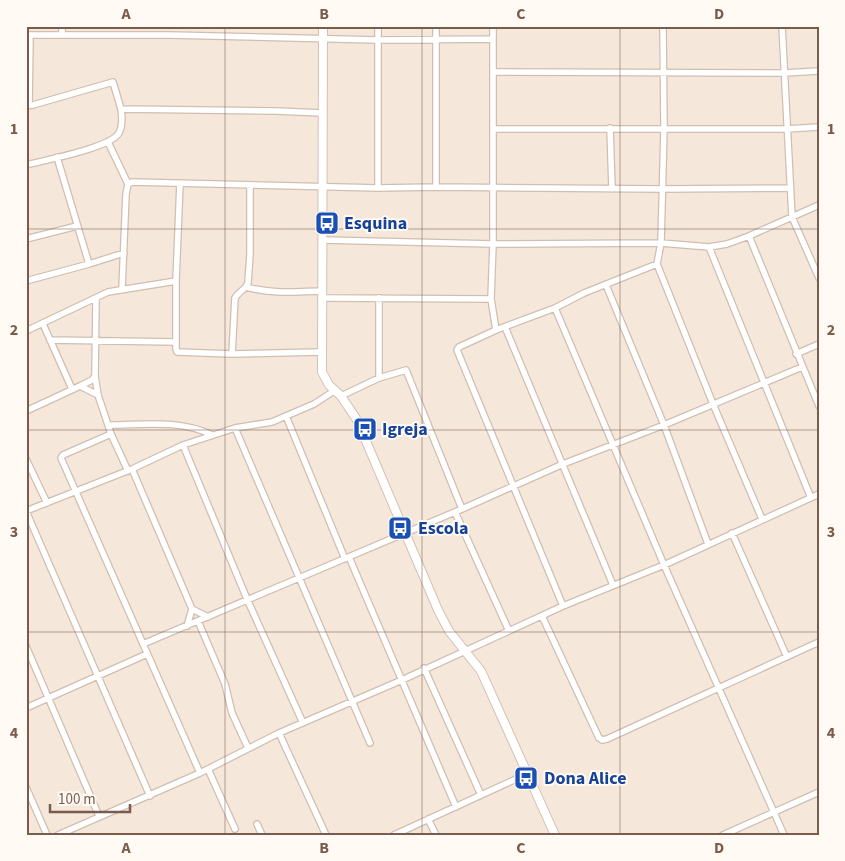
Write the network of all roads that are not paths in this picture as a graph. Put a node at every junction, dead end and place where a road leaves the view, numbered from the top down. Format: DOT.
graph roads {
  1 [pos="62,26"];
  2 [pos="114,26"];
  3 [pos="323,26"];
  4 [pos="378,26"];
  5 [pos="436,26"];
  6 [pos="493,26"];
  7 [pos="664,26"];
  8 [pos="782,26"];
  9 [pos="114,34"];
  10 [pos="28,35"];
  11 [pos="62,35"];
  12 [pos="323,38"];
  13 [pos="436,39"];
  14 [pos="493,39"];
  15 [pos="378,40"];
  16 [pos="819,71"];
  17 [pos="494,72"];
  18 [pos="664,72"];
  19 [pos="784,73"];
  20 [pos="28,105"];
  21 [pos="121,109"];
  22 [pos="322,113"];
  23 [pos="819,127"];
  24 [pos="610,128"];
  25 [pos="664,128"];
  26 [pos="493,129"];
  27 [pos="787,129"];
  28 [pos="108,142"];
  29 [pos="56,157"];
  30 [pos="26,165"];
  31 [pos="180,183"];
  32 [pos="128,184"];
  33 [pos="250,185"];
  34 [pos="322,186"];
  35 [pos="436,187"];
  36 [pos="378,188"];
  37 [pos="493,188"];
  38 [pos="790,188"];
  39 [pos="612,189"];
  40 [pos="662,189"];
  41 [pos="819,205"];
  42 [pos="792,217"];
  43 [pos="77,226"];
  44 [pos="749,236"];
  45 [pos="26,239"];
  46 [pos="322,240"];
  47 [pos="662,243"];
  48 [pos="493,244"];
  49 [pos="708,247"];
  50 [pos="124,253"];
  51 [pos="89,264"];
  52 [pos="658,264"];
  53 [pos="819,278"];
  54 [pos="26,281"];
  55 [pos="176,281"];
  56 [pos="606,285"];
  57 [pos="246,287"];
  58 [pos="122,289"];
  59 [pos="322,294"];
  60 [pos="96,298"];
  61 [pos="379,298"];
  62 [pos="491,299"];
  63 [pos="555,308"];
  64 [pos="43,324"];
  65 [pos="505,327"];
  66 [pos="496,330"];
  67 [pos="26,331"];
  68 [pos="50,340"];
  69 [pos="96,342"];
  70 [pos="176,342"];
  71 [pos="819,344"];
  72 [pos="321,352"];
  73 [pos="232,354"];
  74 [pos="796,354"];
  75 [pos="802,367"];
  76 [pos="95,376"];
  77 [pos="379,378"];
  78 [pos="764,383"];
  79 [pos="80,386"];
  80 [pos="72,389"];
  81 [pos="338,393"];
  82 [pos="98,395"];
  83 [pos="713,404"];
  84 [pos="819,406"];
  85 [pos="26,411"];
  86 [pos="286,416"];
  87 [pos="108,425"];
  88 [pos="664,425"];
  89 [pos="235,428"];
  90 [pos="111,434"];
  91 [pos="212,435"];
  92 [pos="614,444"];
  93 [pos="183,445"];
  94 [pos="26,460"];
  95 [pos="563,464"];
  96 [pos="130,470"];
  97 [pos="514,486"];
  98 [pos="75,491"];
  99 [pos="819,494"];
  100 [pos="811,498"];
  101 [pos="47,503"];
  102 [pos="462,509"];
  103 [pos="455,512"];
  104 [pos="762,519"];
  105 [pos="405,532"];
  106 [pos="732,533"];
  107 [pos="708,544"];
  108 [pos="347,558"];
  109 [pos="664,565"];
  110 [pos="298,578"];
  111 [pos="613,585"];
  112 [pos="247,599"];
  113 [pos="563,606"];
  114 [pos="192,608"];
  115 [pos="542,616"];
  116 [pos="208,617"];
  117 [pos="198,621"];
  118 [pos="187,626"];
  119 [pos="509,632"];
  120 [pos="819,642"];
  121 [pos="143,644"];
  122 [pos="26,646"];
  123 [pos="464,652"];
  124 [pos="147,654"];
  125 [pos="787,657"];
  126 [pos="424,668"];
  127 [pos="98,676"];
  128 [pos="402,680"];
  129 [pos="719,688"];
  130 [pos="48,698"];
  131 [pos="353,701"];
  132 [pos="26,708"];
  133 [pos="303,723"];
  134 [pos="279,733"];
  135 [pos="370,743"];
  136 [pos="248,748"];
  137 [pos="208,769"];
  138 [pos="200,773"];
  139 [pos="527,774"];
  140 [pos="26,787"];
  141 [pos="819,792"];
  142 [pos="481,795"];
  143 [pos="150,796"];
  144 [pos="456,807"];
  145 [pos="774,812"];
  146 [pos="99,816"];
  147 [pos="428,818"];
  148 [pos="257,824"];
  149 [pos="236,830"];
  150 [pos="553,834"];
  151 [pos="47,835"];
  152 [pos="58,835"];
  153 [pos="262,835"];
  154 [pos="326,835"];
  155 [pos="394,835"];
  156 [pos="436,835"];
  157 [pos="723,835"];
  158 [pos="784,835"];
  1 -- 11 [label="street"];
  2 -- 9 [label="street"];
  3 -- 12 [label="street"];
  4 -- 15 [label="street"];
  5 -- 13 [label="street"];
  6 -- 14 [label="street"];
  7 -- 18 [label="street"];
  8 -- 19 [label="street"];
  9 -- 11 [label="street"];
  9 -- 12 [label="street"];
  10 -- 11 [label="street"];
  10 -- 20 [label="street"];
  12 -- 15 [label="street"];
  12 -- 22 [label="street"];
  13 -- 14 [label="street"];
  13 -- 15 [label="street"];
  13 -- 35 [label="street"];
  14 -- 17 [label="street"];
  15 -- 36 [label="street"];
  16 -- 19 [label="street"];
  17 -- 18 [label="street"];
  17 -- 26 [label="street"];
  18 -- 19 [label="street"];
  18 -- 25 [label="street"];
  19 -- 27 [label="street"];
  20 -- 21 [label="street"];
  21 -- 22 [label="street"];
  21 -- 28 [label="street"];
  22 -- 34 [label="street"];
  23 -- 27 [label="street"];
  24 -- 25 [label="street"];
  24 -- 26 [label="street"];
  24 -- 39 [label="street"];
  25 -- 27 [label="street"];
  25 -- 40 [label="street"];
  26 -- 37 [label="street"];
  27 -- 38 [label="street"];
  28 -- 29 [label="street"];
  28 -- 32 [label="street"];
  29 -- 30 [label="street"];
  29 -- 43 [label="street"];
  31 -- 32 [label="street"];
  31 -- 33 [label="street"];
  31 -- 55 [label="street"];
  32 -- 50 [label="street"];
  33 -- 34 [label="street"];
  33 -- 57 [label="street"];
  34 -- 36 [label="street"];
  34 -- 46 [label="street"];
  35 -- 36 [label="street"];
  35 -- 37 [label="street"];
  37 -- 39 [label="street"];
  37 -- 48 [label="street"];
  38 -- 40 [label="street"];
  38 -- 42 [label="street"];
  39 -- 40 [label="street"];
  40 -- 47 [label="street"];
  41 -- 42 [label="street"];
  42 -- 44 [label="street"];
  42 -- 53 [label="street"];
  43 -- 45 [label="street"];
  43 -- 51 [label="street"];
  44 -- 49 [label="street"];
  44 -- 74 [label="street"];
  46 -- 48 [label="street"];
  46 -- 59 [label="street"];
  47 -- 48 [label="street"];
  47 -- 49 [label="street"];
  47 -- 52 [label="street"];
  48 -- 62 [label="street"];
  49 -- 78 [label="street"];
  50 -- 51 [label="street"];
  50 -- 58 [label="street"];
  51 -- 54 [label="street"];
  52 -- 56 [label="street"];
  52 -- 83 [label="street"];
  55 -- 58 [label="street"];
  55 -- 70 [label="street"];
  56 -- 63 [label="street"];
  56 -- 88 [label="street"];
  57 -- 59 [label="street"];
  57 -- 73 [label="street"];
  58 -- 60 [label="street"];
  59 -- 61 [label="street"];
  59 -- 72 [label="street"];
  60 -- 64 [label="street"];
  60 -- 69 [label="street"];
  61 -- 62 [label="street"];
  61 -- 77 [label="street"];
  62 -- 66 [label="street"];
  63 -- 65 [label="street"];
  63 -- 92 [label="street"];
  64 -- 67 [label="street"];
  64 -- 68 [label="street"];
  65 -- 66 [label="street"];
  65 -- 95 [label="street"];
  66 -- 97 [label="street"];
  68 -- 69 [label="street"];
  68 -- 80 [label="street"];
  69 -- 70 [label="street"];
  69 -- 76 [label="street"];
  70 -- 73 [label="street"];
  71 -- 74 [label="street"];
  72 -- 73 [label="street"];
  72 -- 81 [label="street"];
  74 -- 75 [label="street"];
  75 -- 78 [label="street"];
  75 -- 84 [label="street"];
  76 -- 79 [label="street"];
  76 -- 82 [label="street"];
  77 -- 81 [label="street"];
  77 -- 102 [label="street"];
  78 -- 83 [label="street"];
  78 -- 100 [label="street"];
  79 -- 80 [label="street"];
  79 -- 82 [label="street"];
  80 -- 85 [label="street"];
  81 -- 86 [label="street"];
  81 -- 105 [label="street"];
  82 -- 87 [label="street"];
  83 -- 88 [label="street"];
  83 -- 104 [label="street"];
  86 -- 89 [label="street"];
  86 -- 108 [label="street"];
  87 -- 90 [label="street"];
  87 -- 91 [label="street"];
  88 -- 92 [label="street"];
  88 -- 107 [label="street"];
  89 -- 91 [label="street"];
  89 -- 110 [label="street"];
  90 -- 96 [label="street"];
  90 -- 98 [label="street"];
  91 -- 93 [label="street"];
  92 -- 95 [label="street"];
  92 -- 109 [label="street"];
  93 -- 96 [label="street"];
  93 -- 112 [label="street"];
  94 -- 101 [label="street"];
  95 -- 97 [label="street"];
  95 -- 111 [label="street"];
  96 -- 98 [label="street"];
  96 -- 114 [label="street"];
  97 -- 102 [label="street"];
  97 -- 113 [label="street"];
  98 -- 101 [label="street"];
  98 -- 121 [label="street"];
  99 -- 100 [label="street"];
  100 -- 104 [label="street"];
  101 -- 127 [label="street"];
  102 -- 103 [label="street"];
  103 -- 105 [label="street"];
  103 -- 119 [label="street"];
  104 -- 106 [label="street"];
  105 -- 108 [label="street"];
  105 -- 123 [label="street"];
  106 -- 107 [label="street"];
  106 -- 125 [label="street"];
  107 -- 109 [label="street"];
  108 -- 110 [label="street"];
  108 -- 128 [label="street"];
  109 -- 111 [label="street"];
  109 -- 129 [label="street"];
  110 -- 112 [label="street"];
  110 -- 131 [label="street"];
  111 -- 113 [label="street"];
  112 -- 116 [label="street"];
  112 -- 133 [label="street"];
  113 -- 115 [label="street"];
  114 -- 116 [label="street"];
  114 -- 118 [label="street"];
  115 -- 119 [label="street"];
  115 -- 129 [label="street"];
  116 -- 117 [label="street"];
  117 -- 118 [label="street"];
  117 -- 136 [label="street"];
  118 -- 121 [label="street"];
  119 -- 123 [label="street"];
  120 -- 125 [label="street"];
  121 -- 124 [label="street"];
  122 -- 130 [label="street"];
  123 -- 126 [label="street"];
  123 -- 139 [label="street"];
  124 -- 127 [label="street"];
  124 -- 138 [label="street"];
  125 -- 129 [label="street"];
  126 -- 128 [label="street"];
  126 -- 142 [label="street"];
  127 -- 130 [label="street"];
  127 -- 143 [label="street"];
  128 -- 131 [label="street"];
  128 -- 144 [label="street"];
  129 -- 145 [label="street"];
  130 -- 132 [label="street"];
  130 -- 146 [label="street"];
  131 -- 133 [label="street"];
  131 -- 135 [label="street"];
  133 -- 134 [label="street"];
  134 -- 136 [label="street"];
  134 -- 154 [label="street"];
  136 -- 137 [label="street"];
  137 -- 138 [label="street"];
  137 -- 149 [label="street"];
  138 -- 143 [label="street"];
  139 -- 142 [label="street"];
  139 -- 150 [label="street"];
  140 -- 151 [label="street"];
  141 -- 145 [label="street"];
  142 -- 144 [label="street"];
  143 -- 146 [label="street"];
  144 -- 147 [label="street"];
  145 -- 157 [label="street"];
  145 -- 158 [label="street"];
  146 -- 152 [label="street"];
  147 -- 155 [label="street"];
  147 -- 156 [label="street"];
  148 -- 153 [label="street"];
}
